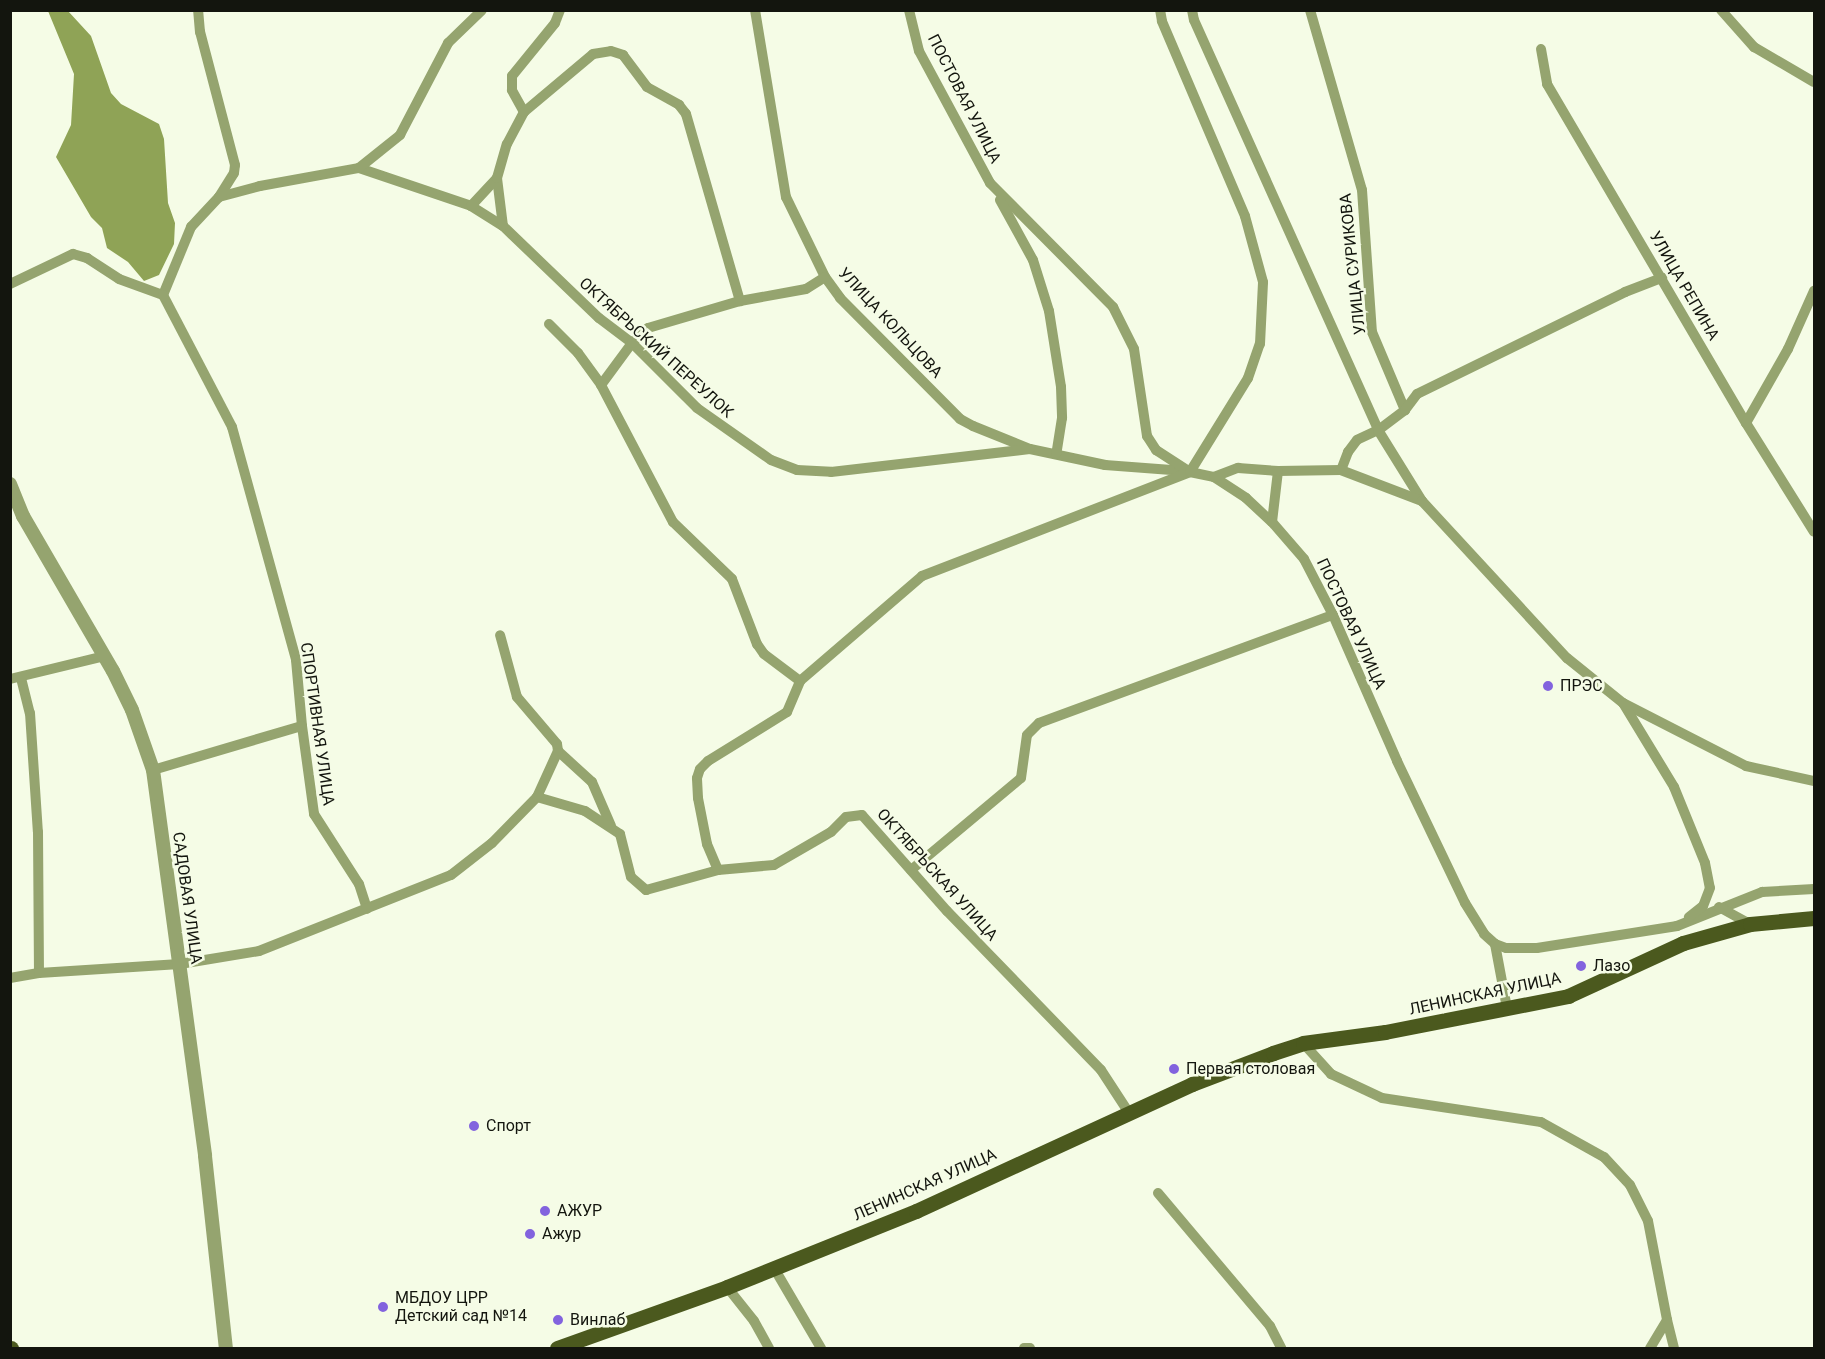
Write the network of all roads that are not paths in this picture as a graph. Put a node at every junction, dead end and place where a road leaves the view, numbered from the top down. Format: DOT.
graph roads {
  1 [pos="198,10"];
  2 [pos="482,10"];
  3 [pos="560,10"];
  4 [pos="755,10"];
  5 [pos="909,10"];
  6 [pos="1160,10"];
  7 [pos="1192,10"];
  8 [pos="1310,10"];
  9 [pos="1721,10"];
  10 [pos="1541,49"];
  11 [pos="1815,82"];
  12 [pos="524,112"];
  13 [pos="359,168"];
  14 [pos="497,178"];
  15 [pos="1002,196"];
  16 [pos="219,197"];
  17 [pos="471,206"];
  18 [pos="503,226"];
  19 [pos="825,277"];
  20 [pos="1662,278"];
  21 [pos="10,284"];
  22 [pos="1815,291"];
  23 [pos="163,296"];
  24 [pos="740,301"];
  25 [pos="549,324"];
  26 [pos="632,343"];
  27 [pos="601,385"];
  28 [pos="1405,410"];
  29 [pos="1746,423"];
  30 [pos="1378,430"];
  31 [pos="1030,449"];
  32 [pos="1056,454"];
  33 [pos="1341,470"];
  34 [pos="1278,471"];
  35 [pos="1190,472"];
  36 [pos="1214,477"];
  37 [pos="10,484"];
  38 [pos="1422,501"];
  39 [pos="1272,522"];
  40 [pos="1815,532"];
  41 [pos="1333,615"];
  42 [pos="500,635"];
  43 [pos="104,656"];
  44 [pos="16,678"];
  45 [pos="800,681"];
  46 [pos="1623,703"];
  47 [pos="302,726"];
  48 [pos="558,751"];
  49 [pos="153,770"];
  50 [pos="1815,781"];
  51 [pos="537,797"];
  52 [pos="611,826"];
  53 [pos="718,870"];
  54 [pos="911,870"];
  55 [pos="1815,889"];
  56 [pos="1719,907"];
  57 [pos="367,909"];
  58 [pos="1815,918"];
  59 [pos="1750,924"];
  60 [pos="1677,926"];
  61 [pos="1683,943"];
  62 [pos="1495,944"];
  63 [pos="180,964"];
  64 [pos="39,973"];
  65 [pos="10,978"];
  66 [pos="1507,1008"];
  67 [pos="1303,1043"];
  68 [pos="1129,1113"];
  69 [pos="1158,1193"];
  70 [pos="774,1268"];
  71 [pos="727,1287"];
  72 [pos="1667,1320"];
  73 [pos="226,1348"];
  74 [pos="557,1348"];
  75 [pos="769,1348"];
  76 [pos="821,1348"];
  77 [pos="1024,1348"];
  78 [pos="1030,1348"];
  79 [pos="1281,1348"];
  80 [pos="1650,1348"];
  81 [pos="1674,1348"];
  1 -- 16 [label="street"];
  2 -- 13 [label="street"];
  3 -- 12 [label="street"];
  4 -- 19 [label="street, УЛИЦА КОЛЬЦОВА"];
  5 -- 15 [label="street, ПОСТОВАЯ УЛИЦА"];
  6 -- 35 [label="street"];
  7 -- 30 [label="street"];
  8 -- 28 [label="street, УЛИЦА СУРИКОВА"];
  9 -- 11 [label="street"];
  10 -- 20 [label="street, УЛИЦА РЕПИНА"];
  12 -- 14 [label="street"];
  12 -- 24 [label="street"];
  13 -- 16 [label="street"];
  13 -- 17 [label="street, ОКТЯБРЬСКИЙ ПЕРЕУЛОК"];
  14 -- 17 [label="street"];
  14 -- 18 [label="street"];
  15 -- 32 [label="street, ПОСТОВАЯ УЛИЦА"];
  15 -- 35 [label="street, ПОСТОВАЯ УЛИЦА"];
  16 -- 23 [label="street"];
  17 -- 18 [label="street, ОКТЯБРЬСКИЙ ПЕРЕУЛОК"];
  18 -- 26 [label="street, ОКТЯБРЬСКИЙ ПЕРЕУЛОК"];
  19 -- 24 [label="street"];
  19 -- 31 [label="street, УЛИЦА КОЛЬЦОВА"];
  20 -- 28 [label="street"];
  20 -- 29 [label="street, УЛИЦА РЕПИНА"];
  21 -- 23 [label="street"];
  22 -- 29 [label="street"];
  23 -- 47 [label="street, СПОРТИВНАЯ УЛИЦА"];
  24 -- 26 [label="street"];
  25 -- 27 [label="street"];
  26 -- 27 [label="street"];
  26 -- 31 [label="street, ОКТЯБРЬСКИЙ ПЕРЕУЛОК"];
  27 -- 45 [label="street"];
  28 -- 30 [label="street"];
  29 -- 40 [label="street, УЛИЦА РЕПИНА"];
  30 -- 33 [label="street"];
  30 -- 38 [label="street"];
  31 -- 32 [label="street, УЛИЦА КОЛЬЦОВА"];
  32 -- 35 [label="street, УЛИЦА КОЛЬЦОВА"];
  33 -- 34 [label="street"];
  33 -- 38 [label="street"];
  34 -- 36 [label="street"];
  34 -- 39 [label="street"];
  35 -- 36 [label="street, ПОСТОВАЯ УЛИЦА"];
  35 -- 45 [label="street"];
  36 -- 39 [label="street, ПОСТОВАЯ УЛИЦА"];
  37 -- 43 [label="street, САДОВАЯ УЛИЦА"];
  38 -- 46 [label="street"];
  39 -- 41 [label="street, ПОСТОВАЯ УЛИЦА"];
  41 -- 54 [label="street"];
  41 -- 62 [label="street, ПОСТОВАЯ УЛИЦА"];
  42 -- 48 [label="street"];
  43 -- 44 [label="street"];
  43 -- 49 [label="street, САДОВАЯ УЛИЦА"];
  44 -- 64 [label="street"];
  45 -- 53 [label="street"];
  46 -- 50 [label="street"];
  46 -- 60 [label="street"];
  47 -- 49 [label="street"];
  47 -- 57 [label="street, СПОРТИВНАЯ УЛИЦА"];
  48 -- 51 [label="street"];
  48 -- 52 [label="street"];
  49 -- 63 [label="street, САДОВАЯ УЛИЦА"];
  51 -- 52 [label="street"];
  51 -- 57 [label="street"];
  52 -- 53 [label="street, ОКТЯБРЬСКАЯ УЛИЦА"];
  53 -- 54 [label="street, ОКТЯБРЬСКАЯ УЛИЦА"];
  54 -- 68 [label="street, ОКТЯБРЬСКАЯ УЛИЦА"];
  55 -- 56 [label="street"];
  56 -- 59 [label="street"];
  56 -- 60 [label="street"];
  57 -- 63 [label="street"];
  58 -- 59 [label="main road, ЛЕНИНСКАЯ УЛИЦА"];
  59 -- 61 [label="main road, ЛЕНИНСКАЯ УЛИЦА"];
  60 -- 61 [label="street"];
  60 -- 62 [label="street"];
  61 -- 66 [label="main road, ЛЕНИНСКАЯ УЛИЦА"];
  62 -- 66 [label="street"];
  63 -- 64 [label="street"];
  63 -- 73 [label="street, САДОВАЯ УЛИЦА"];
  64 -- 65 [label="street"];
  66 -- 67 [label="main road, ЛЕНИНСКАЯ УЛИЦА"];
  67 -- 68 [label="main road, ЛЕНИНСКАЯ УЛИЦА"];
  67 -- 72 [label="street"];
  68 -- 70 [label="main road, ЛЕНИНСКАЯ УЛИЦА"];
  69 -- 79 [label="street"];
  70 -- 71 [label="main road, ЛЕНИНСКАЯ УЛИЦА"];
  70 -- 76 [label="street"];
  71 -- 74 [label="main road, ЛЕНИНСКАЯ УЛИЦА"];
  71 -- 75 [label="street"];
  72 -- 80 [label="street"];
  72 -- 81 [label="street"];
  77 -- 78 [label="street"];
}
